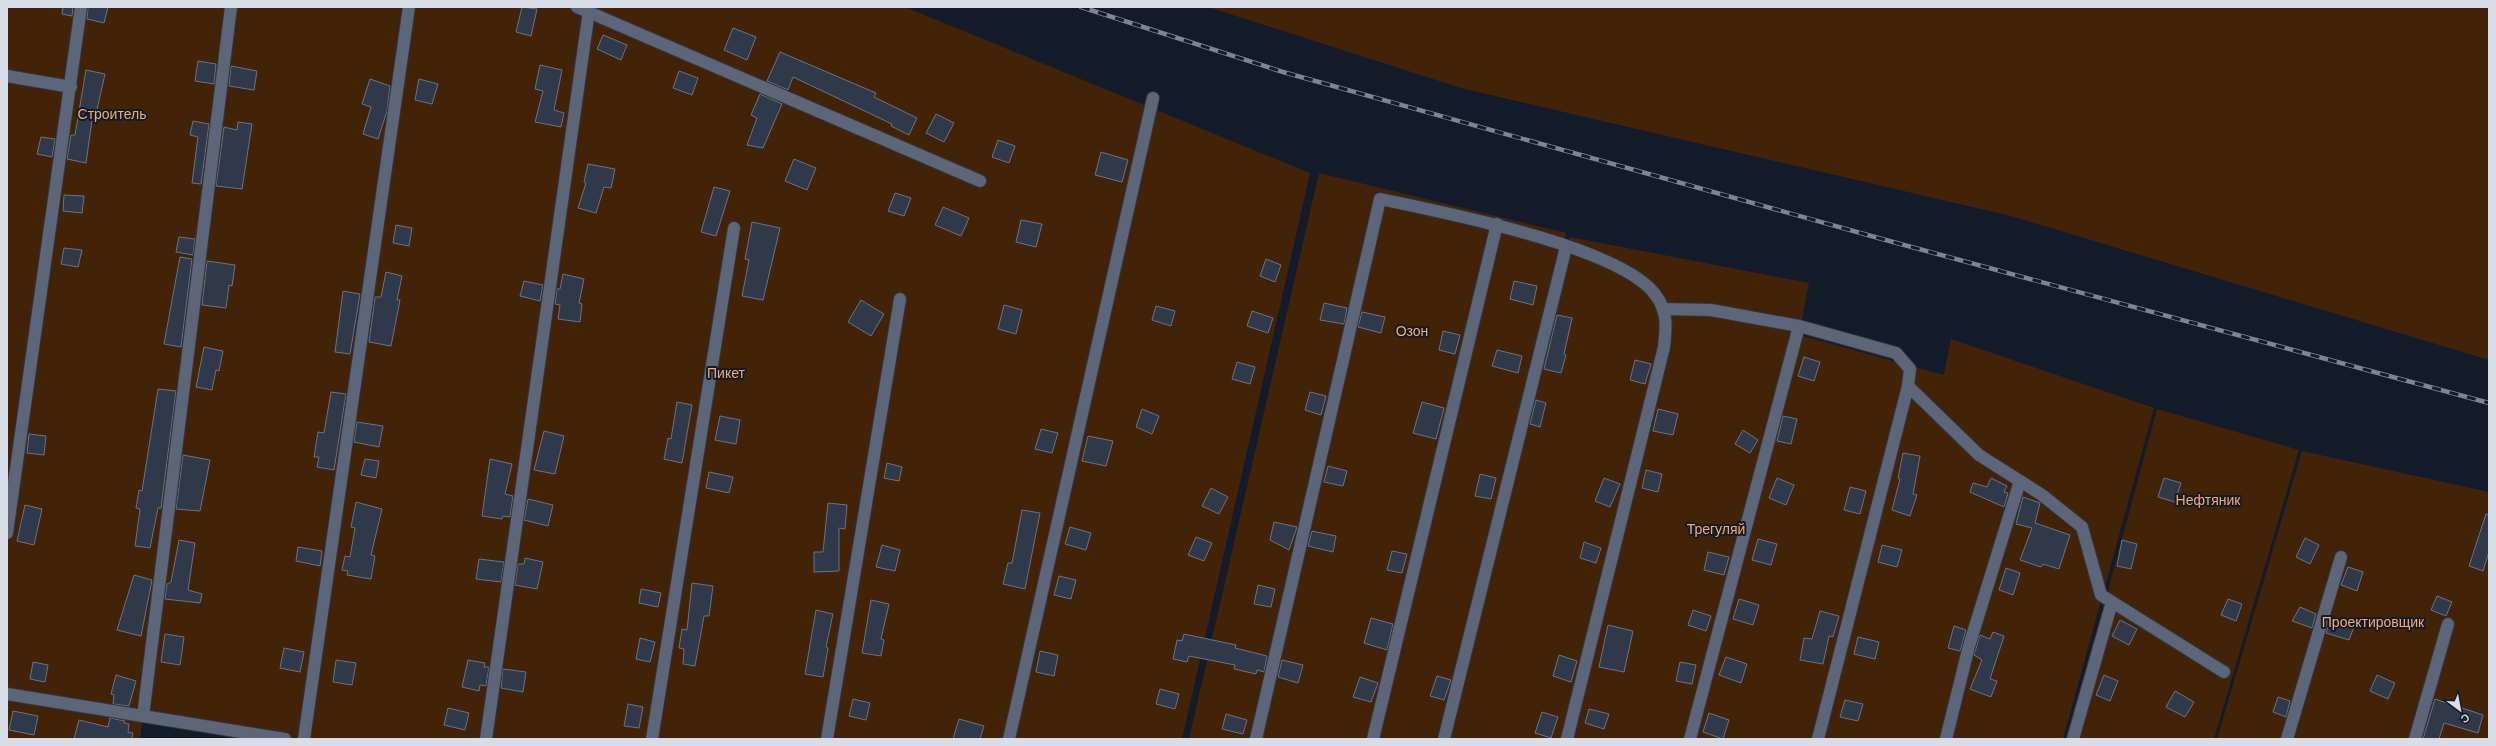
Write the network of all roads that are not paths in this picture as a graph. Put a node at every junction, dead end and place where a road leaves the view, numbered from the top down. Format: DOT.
graph roads {
  1 [pos="81,7"];
  2 [pos="231,7"];
  3 [pos="409,7"];
  4 [pos="576,7"];
  5 [pos="589,11"];
  6 [pos="7,76"];
  7 [pos="71,87"];
  8 [pos="1153,98"];
  9 [pos="980,181"];
  10 [pos="1497,224"];
  11 [pos="734,228"];
  12 [pos="1566,247"];
  13 [pos="900,299"];
  14 [pos="1664,309"];
  15 [pos="1799,326"];
  16 [pos="1908,386"];
  17 [pos="2020,481"];
  18 [pos="7,533"];
  19 [pos="2341,557"];
  20 [pos="2112,602"];
  21 [pos="2448,624"];
  22 [pos="2224,672"];
  23 [pos="7,694"];
  24 [pos="143,716"];
  25 [pos="285,739"];
  26 [pos="304,739"];
  27 [pos="486,739"];
  28 [pos="652,739"];
  29 [pos="827,739"];
  30 [pos="1009,739"];
  31 [pos="1256,739"];
  32 [pos="1373,739"];
  33 [pos="1444,739"];
  34 [pos="1567,739"];
  35 [pos="1690,739"];
  36 [pos="1818,739"];
  37 [pos="1946,739"];
  38 [pos="2073,739"];
  39 [pos="2287,739"];
  40 [pos="2415,739"];
  1 -- 7 [label="street"];
  2 -- 24 [label="street"];
  3 -- 26 [label="street"];
  4 -- 5 [label="street"];
  5 -- 9 [label="street"];
  5 -- 27 [label="street"];
  6 -- 7 [label="street"];
  7 -- 18 [label="street"];
  8 -- 30 [label="street"];
  10 -- 12 [label="street"];
  10 -- 31 [label="street"];
  10 -- 32 [label="street"];
  11 -- 28 [label="street"];
  12 -- 14 [label="street"];
  12 -- 33 [label="street"];
  13 -- 29 [label="street"];
  14 -- 15 [label="street"];
  14 -- 34 [label="street"];
  15 -- 16 [label="street"];
  15 -- 35 [label="street"];
  16 -- 17 [label="street"];
  16 -- 36 [label="street"];
  17 -- 20 [label="street"];
  17 -- 37 [label="street"];
  19 -- 39 [label="street"];
  20 -- 22 [label="street"];
  20 -- 38 [label="street"];
  21 -- 40 [label="street"];
  23 -- 24 [label="street"];
  24 -- 25 [label="street"];
}
